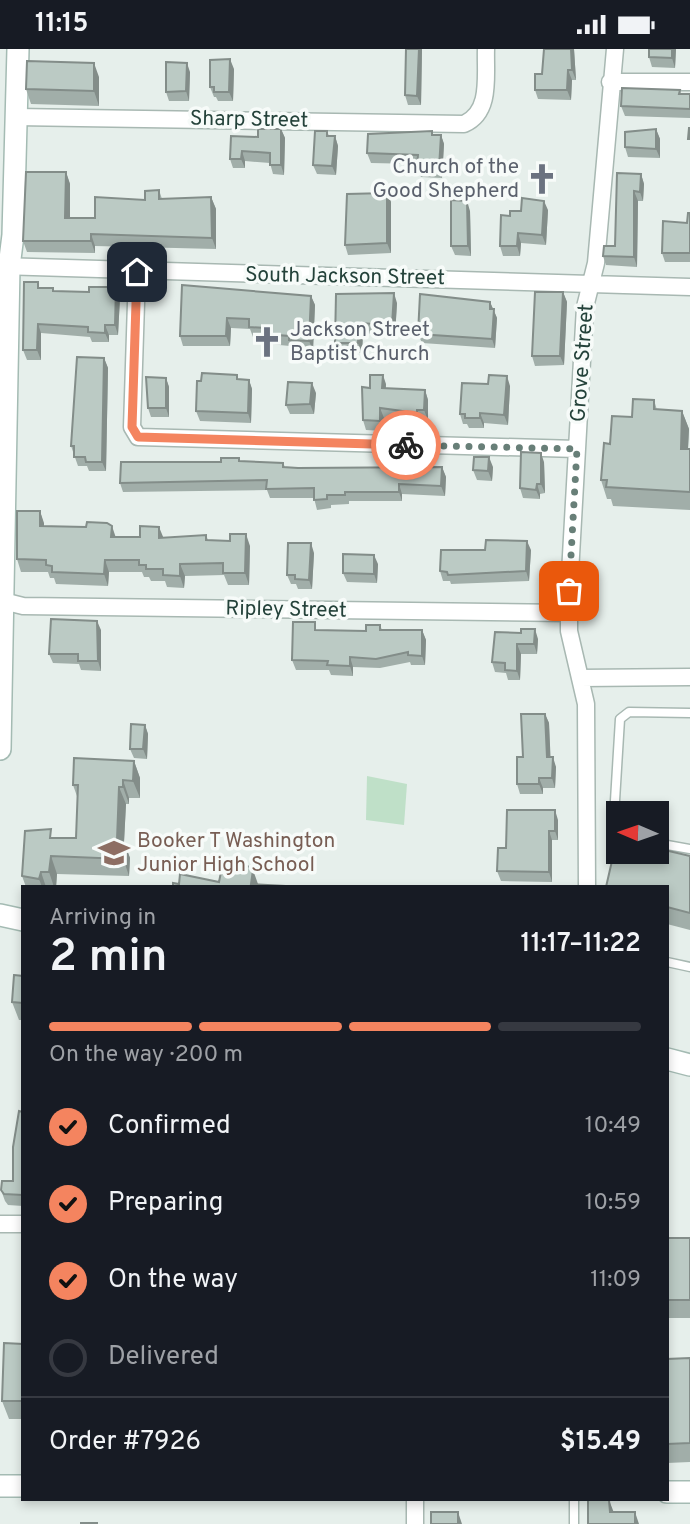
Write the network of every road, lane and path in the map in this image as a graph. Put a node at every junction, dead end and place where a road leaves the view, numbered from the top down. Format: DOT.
graph roads {
  1 [pos="18,49"];
  2 [pos="486,49"];
  3 [pos="615,49"];
  4 [pos="610,82"];
  5 [pos="690,82"];
  6 [pos="16,117"];
  7 [pos="4,267"];
  8 [pos="137,272"];
  9 [pos="590,284"];
  10 [pos="690,287"];
  11 [pos="577,449"];
  12 [pos="2,600"];
  13 [pos="569,613"];
  14 [pos="690,677"];
  15 [pos="580,678"];
  16 [pos="690,713"];
  17 [pos="0,750"];
  18 [pos="615,801"];
  19 [pos="669,845"];
  20 [pos="690,849"];
  21 [pos="587,885"];
  22 [pos="0,915"];
  23 [pos="21,920"];
  24 [pos="669,962"];
  25 [pos="690,967"];
  26 [pos="669,1060"];
  27 [pos="690,1065"];
  28 [pos="0,1224"];
  29 [pos="21,1224"];
  30 [pos="0,1486"];
  31 [pos="21,1486"];
  32 [pos="669,1492"];
  33 [pos="690,1492"];
  34 [pos="415,1501"];
  35 [pos="574,1501"];
  36 [pos="415,1524"];
  37 [pos="574,1524"];
  1 -- 6 [label="main road"];
  2 -- 6 [label="street, Sharp Street"];
  3 -- 4 [label="street, Grove Street"];
  4 -- 5 [label="street"];
  4 -- 9 [label="street, Grove Street"];
  6 -- 7 [label="main road"];
  7 -- 8 [label="street, South Jackson Street"];
  7 -- 12 [label="main road"];
  8 -- 9 [label="street, South Jackson Street"];
  8 -- 11 [label="street"];
  9 -- 10 [label="street, South Jackson Street"];
  9 -- 11 [label="street, Grove Street"];
  11 -- 13 [label="street, Grove Street"];
  12 -- 13 [label="street, Ripley Street"];
  12 -- 17 [label="main road"];
  13 -- 15 [label="street, Grove Street"];
  14 -- 15 [label="street"];
  15 -- 21 [label="street, Grove Street"];
  16 -- 18 [label="lane"];
  19 -- 20 [label="lane"];
  22 -- 23 [label="main road"];
  24 -- 25 [label="lane"];
  26 -- 27 [label="main road"];
  28 -- 29 [label="street"];
  30 -- 31 [label="main road"];
  32 -- 33 [label="main road"];
  34 -- 36 [label="street"];
  35 -- 37 [label="lane"];
}
